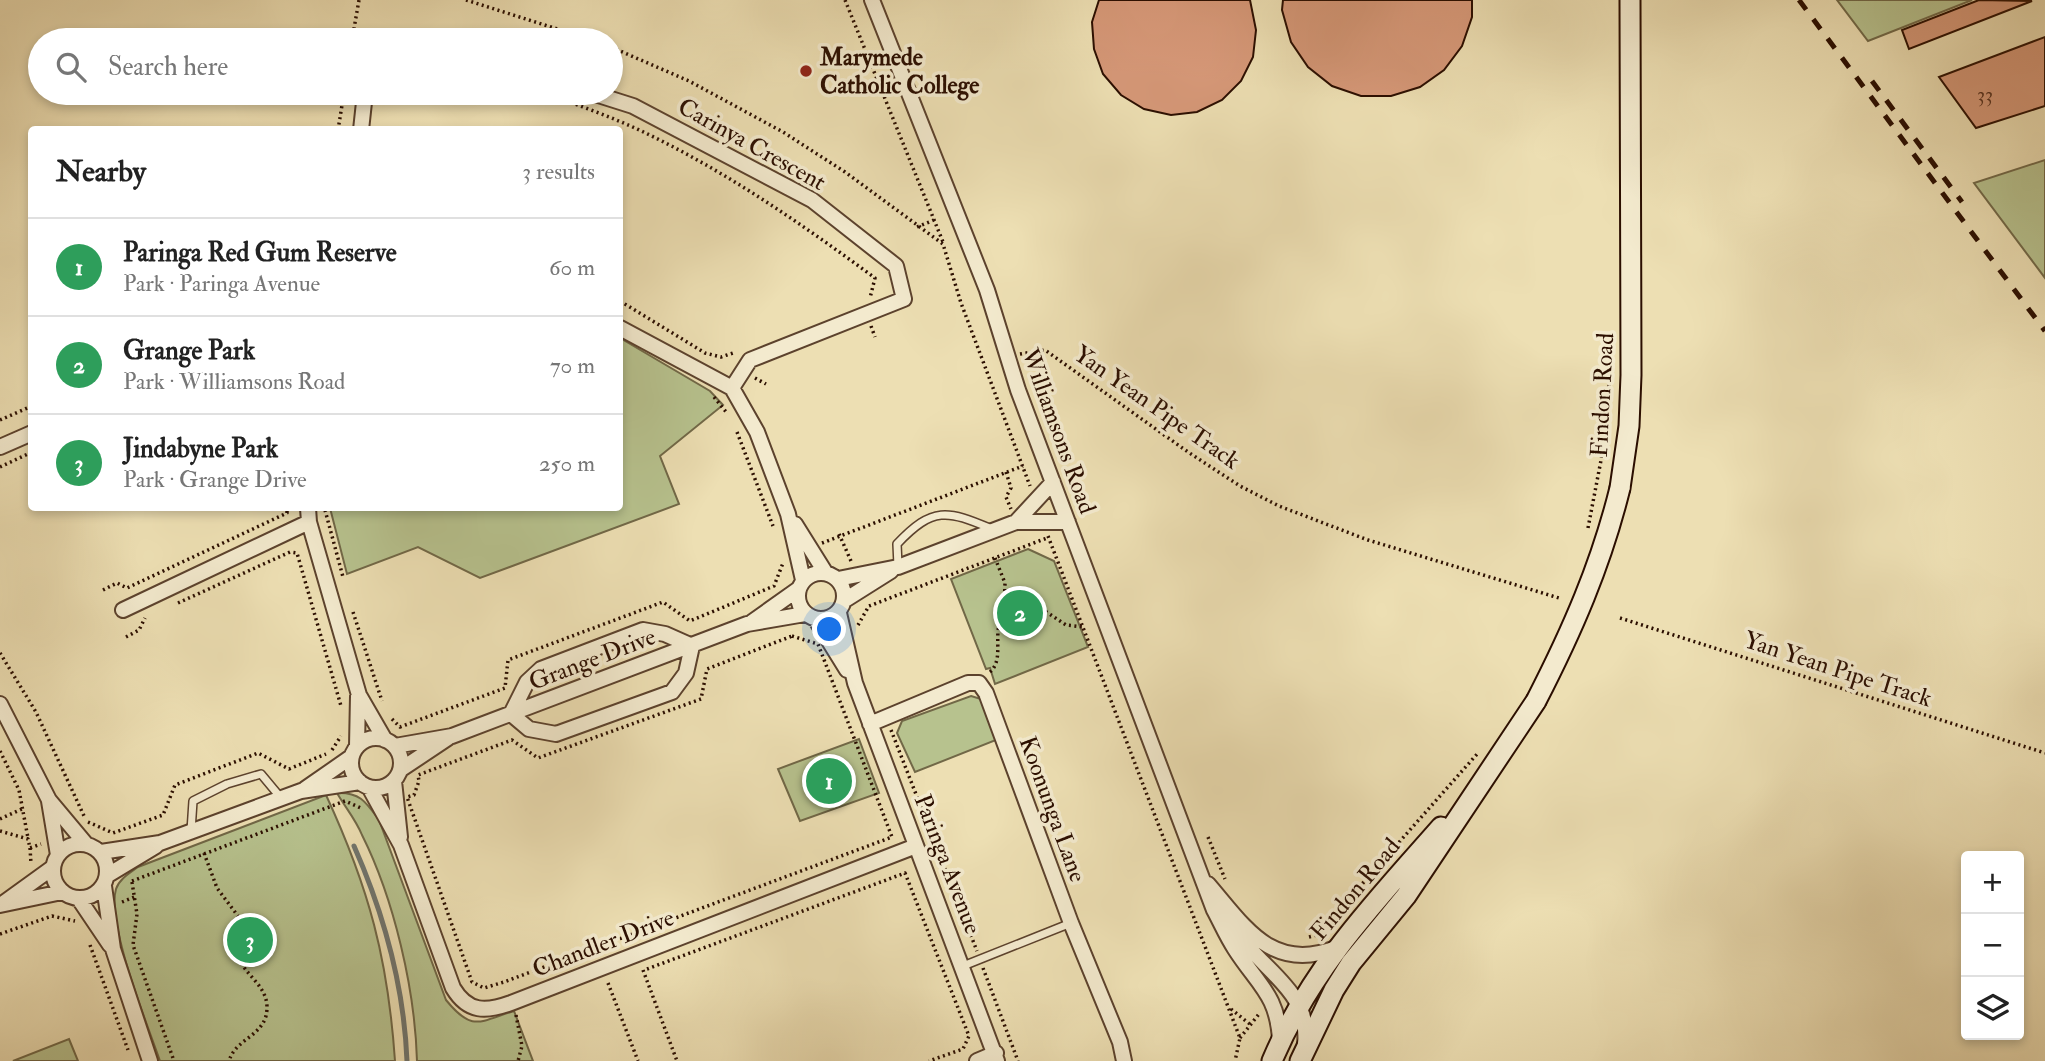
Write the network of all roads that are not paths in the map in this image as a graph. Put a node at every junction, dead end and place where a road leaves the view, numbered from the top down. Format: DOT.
graph roads {
  1 [pos="872,0"];
  2 [pos="1630,0"];
  3 [pos="623,103"];
  4 [pos="364,105"];
  5 [pos="361,126"];
  6 [pos="623,330"];
  7 [pos="726,386"];
  8 [pos="28,435"];
  9 [pos="0,447"];
  10 [pos="1053,482"];
  11 [pos="308,515"];
  12 [pos="1016,522"];
  13 [pos="1068,522"];
  14 [pos="995,530"];
  15 [pos="803,550"];
  16 [pos="898,567"];
  17 [pos="831,575"];
  18 [pos="800,585"];
  19 [pos="841,606"];
  20 [pos="122,610"];
  21 [pos="810,617"];
  22 [pos="747,624"];
  23 [pos="692,646"];
  24 [pos="855,683"];
  25 [pos="359,695"];
  26 [pos="2,712"];
  27 [pos="512,714"];
  28 [pos="870,724"];
  29 [pos="452,736"];
  30 [pos="390,743"];
  31 [pos="354,752"];
  32 [pos="1497,764"];
  33 [pos="397,776"];
  34 [pos="364,785"];
  35 [pos="301,791"];
  36 [pos="281,798"];
  37 [pos="49,800"];
  38 [pos="191,832"];
  39 [pos="85,843"];
  40 [pos="160,843"];
  41 [pos="401,845"];
  42 [pos="916,846"];
  43 [pos="101,852"];
  44 [pos="55,862"];
  45 [pos="1203,878"];
  46 [pos="106,881"];
  47 [pos="62,892"];
  48 [pos="79,899"];
  49 [pos="0,905"];
  50 [pos="1071,923"];
  51 [pos="1336,948"];
  52 [pos="113,949"];
  53 [pos="963,966"];
  54 [pos="1334,990"];
  55 [pos="1271,999"];
  56 [pos="1299,1005"];
  57 [pos="1280,1042"];
  58 [pos="996,1057"];
  59 [pos="1302,1057"];
  60 [pos="150,1061"];
  61 [pos="977,1061"];
  62 [pos="1124,1061"];
  63 [pos="1272,1061"];
  1 -- 10 [label="street, Williamsons Road"];
  2 -- 32 [label="street, Findon Road, bridge"];
  3 -- 7 [label="street, Carinya Crescent"];
  4 -- 5 [label="street"];
  6 -- 7 [label="street"];
  7 -- 15 [label="street"];
  8 -- 9 [label="street"];
  10 -- 12 [label="street"];
  10 -- 13 [label="street, Williamsons Road"];
  11 -- 20 [label="street"];
  11 -- 25 [label="street"];
  12 -- 13 [label="street"];
  12 -- 14 [label="street"];
  13 -- 45 [label="street, Williamsons Road"];
  14 -- 16 [label="street"];
  14 -- 16 [label="lane"];
  15 -- 17 [label="street"];
  15 -- 18 [label="street"];
  16 -- 17 [label="street"];
  16 -- 19 [label="street"];
  17 -- 18 [label="street"];
  17 -- 19 [label="street"];
  18 -- 21 [label="street"];
  18 -- 22 [label="street, Grange Drive"];
  19 -- 21 [label="street"];
  19 -- 24 [label="street, Paringa Avenue"];
  21 -- 22 [label="street, Grange Drive"];
  21 -- 24 [label="street, Paringa Avenue"];
  22 -- 23 [label="street, Grange Drive"];
  23 -- 27 [label="street, Grange Drive"];
  23 -- 27 [label="street"];
  23 -- 27 [label="street"];
  24 -- 28 [label="street, Paringa Avenue"];
  25 -- 30 [label="street"];
  25 -- 31 [label="street"];
  26 -- 37 [label="street"];
  27 -- 29 [label="street, Grange Drive"];
  28 -- 42 [label="street, Paringa Avenue"];
  28 -- 50 [label="street, Koonunga Lane"];
  29 -- 30 [label="street, Grange Drive"];
  29 -- 33 [label="street, Grange Drive"];
  30 -- 31 [label="street"];
  30 -- 33 [label="street"];
  31 -- 34 [label="street"];
  31 -- 35 [label="street"];
  32 -- 51 [label="street, Findon Road"];
  32 -- 54 [label="street, Findon Road"];
  33 -- 34 [label="street"];
  33 -- 41 [label="street, Chandler Drive"];
  34 -- 35 [label="street"];
  34 -- 41 [label="street, Chandler Drive"];
  35 -- 36 [label="street"];
  36 -- 38 [label="street"];
  36 -- 38 [label="lane"];
  37 -- 39 [label="street"];
  37 -- 44 [label="street"];
  38 -- 40 [label="street"];
  39 -- 43 [label="street"];
  39 -- 44 [label="street"];
  40 -- 43 [label="street"];
  40 -- 46 [label="street"];
  41 -- 42 [label="street, Chandler Drive"];
  42 -- 53 [label="street, Paringa Avenue"];
  43 -- 46 [label="street"];
  44 -- 47 [label="street"];
  44 -- 49 [label="street"];
  45 -- 51 [label="street"];
  45 -- 55 [label="street, Williamsons Road"];
  45 -- 56 [label="street, Williamsons Road"];
  46 -- 48 [label="street"];
  46 -- 52 [label="street"];
  47 -- 48 [label="street"];
  47 -- 49 [label="street"];
  48 -- 52 [label="street"];
  50 -- 53 [label="lane"];
  50 -- 62 [label="street, Koonunga Lane"];
  51 -- 56 [label="street, Findon Road"];
  52 -- 60 [label="street"];
  53 -- 58 [label="street, Paringa Avenue"];
  54 -- 56 [label="street"];
  54 -- 59 [label="street, Findon Road"];
  55 -- 56 [label="street"];
  55 -- 57 [label="street, Williamsons Road"];
  56 -- 57 [label="street, Findon Road"];
  56 -- 59 [label="street"];
  57 -- 63 [label="street, Findon Road"];
  58 -- 61 [label="street"];
}
